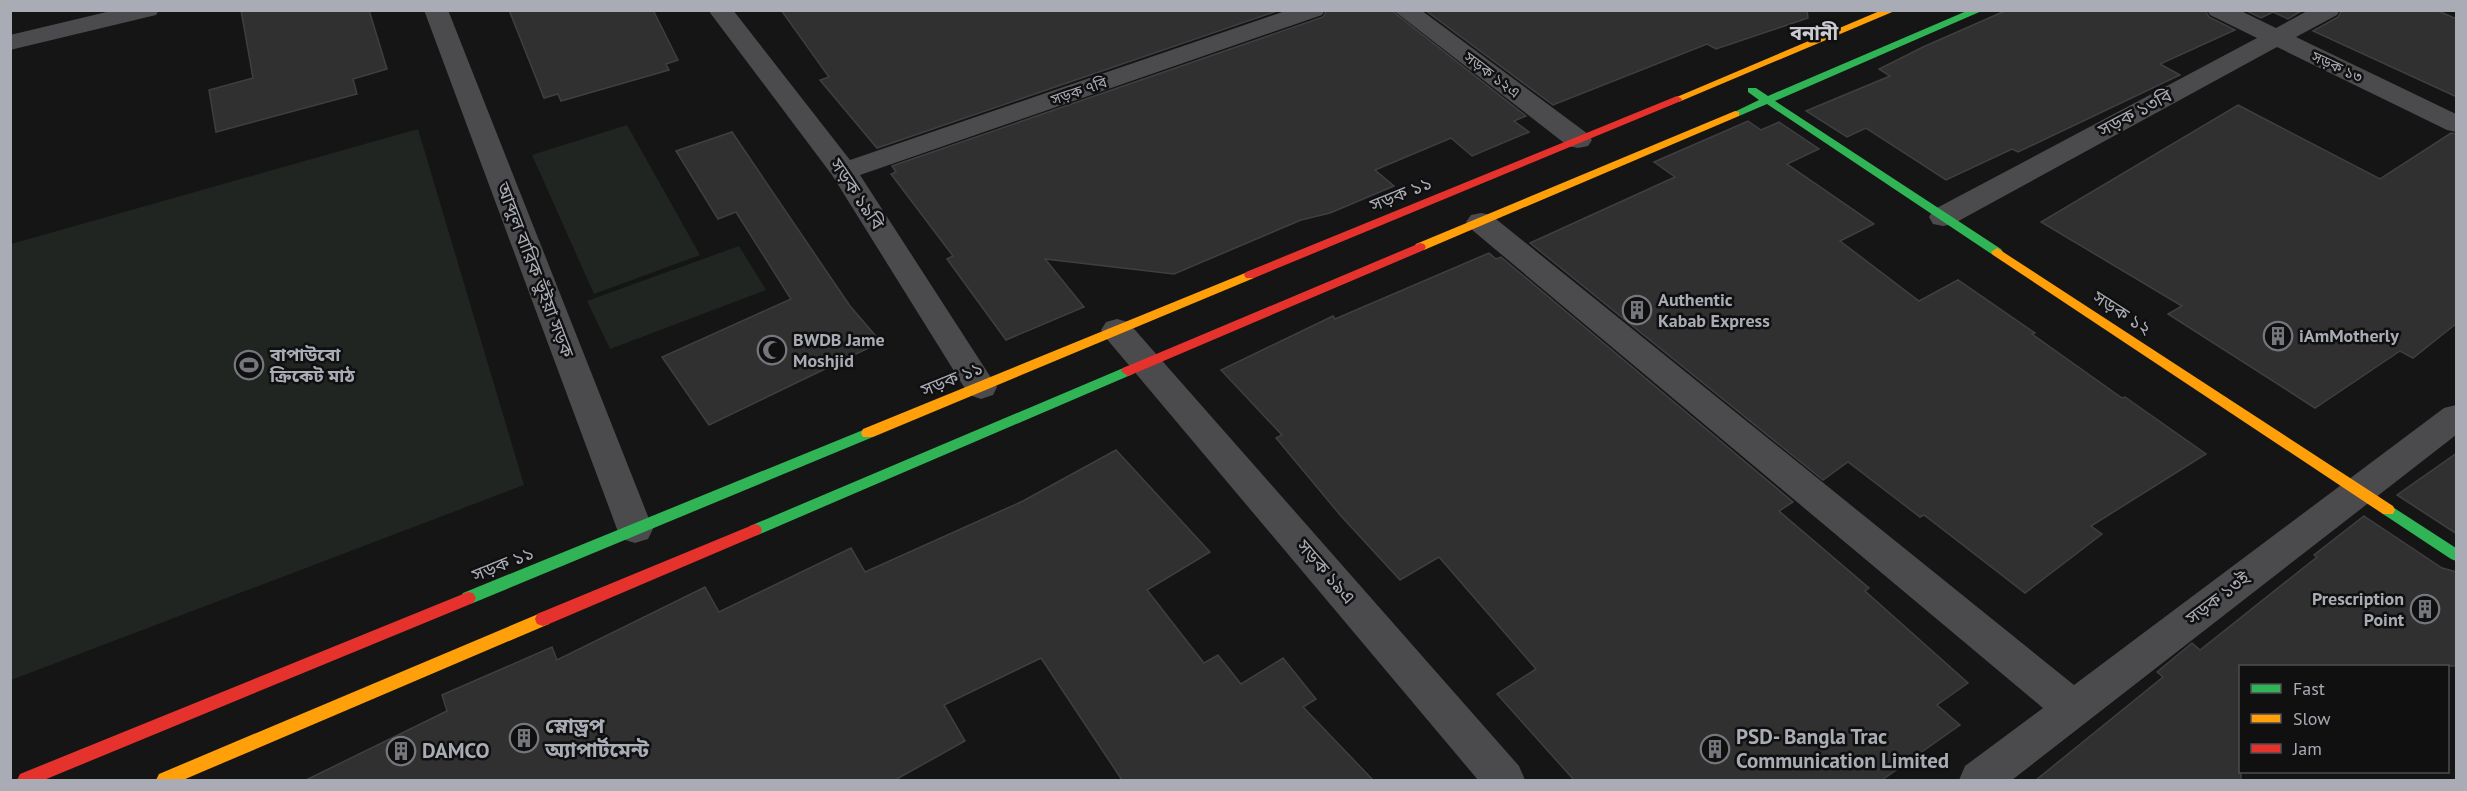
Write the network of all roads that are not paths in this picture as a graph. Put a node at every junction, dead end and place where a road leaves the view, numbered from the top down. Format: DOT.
graph roads {
  1 [pos="147,10"];
  2 [pos="436,10"];
  3 [pos="1314,10"];
  4 [pos="1405,10"];
  5 [pos="1979,10"];
  6 [pos="2219,10"];
  7 [pos="2328,10"];
  8 [pos="729,12"];
  9 [pos="1881,12"];
  10 [pos="2274,38"];
  11 [pos="10,43"];
  12 [pos="1732,77"];
  13 [pos="1767,100"];
  14 [pos="2457,124"];
  15 [pos="1578,140"];
  16 [pos="844,171"];
  17 [pos="1943,217"];
  18 [pos="1481,222"];
  19 [pos="1117,330"];
  20 [pos="1147,363"];
  21 [pos="981,387"];
  22 [pos="2457,417"];
  23 [pos="2358,491"];
  24 [pos="637,535"];
  25 [pos="2457,555"];
  26 [pos="2074,709"];
  27 [pos="26,780"];
  28 [pos="165,780"];
  29 [pos="1504,780"];
  30 [pos="1980,780"];
  1 -- 11 [label="street"];
  2 -- 24 [label="street, আব্দুল বারিক ভুঁইয়া সড়ক"];
  3 -- 16 [label="street, সড়ক ৭বি"];
  4 -- 15 [label="street, সড়ক ১২এ"];
  5 -- 13 [label="main road"];
  6 -- 10 [label="street, সড়ক ১৩"];
  7 -- 10 [label="street, সড়ক ১৩বি"];
  8 -- 16 [label="street, সড়ক ১৯বি"];
  9 -- 12 [label="main road, সড়ক ১১"];
  10 -- 14 [label="street, সড়ক ১৩"];
  10 -- 17 [label="street, সড়ক ১৩বি"];
  12 -- 13 [label="main road, সড়ক ১২"];
  12 -- 15 [label="main road, সড়ক ১১"];
  13 -- 17 [label="main road, সড়ক ১২"];
  13 -- 18 [label="main road"];
  15 -- 19 [label="main road, সড়ক ১১"];
  16 -- 21 [label="street, সড়ক ১৯বি"];
  17 -- 23 [label="main road, সড়ক ১২"];
  18 -- 20 [label="main road"];
  18 -- 26 [label="street"];
  19 -- 20 [label="street, সড়ক ১৯এ"];
  19 -- 21 [label="main road, সড়ক ১১"];
  20 -- 28 [label="main road"];
  20 -- 29 [label="street, সড়ক ১৯এ"];
  21 -- 24 [label="main road, সড়ক ১১"];
  22 -- 23 [label="street, সড়ক ১৩ই"];
  23 -- 25 [label="main road, সড়ক ১২"];
  23 -- 26 [label="street, সড়ক ১৩ই"];
  24 -- 27 [label="main road, সড়ক ১১"];
  26 -- 30 [label="street, সড়ক ১৩ই"];
}
